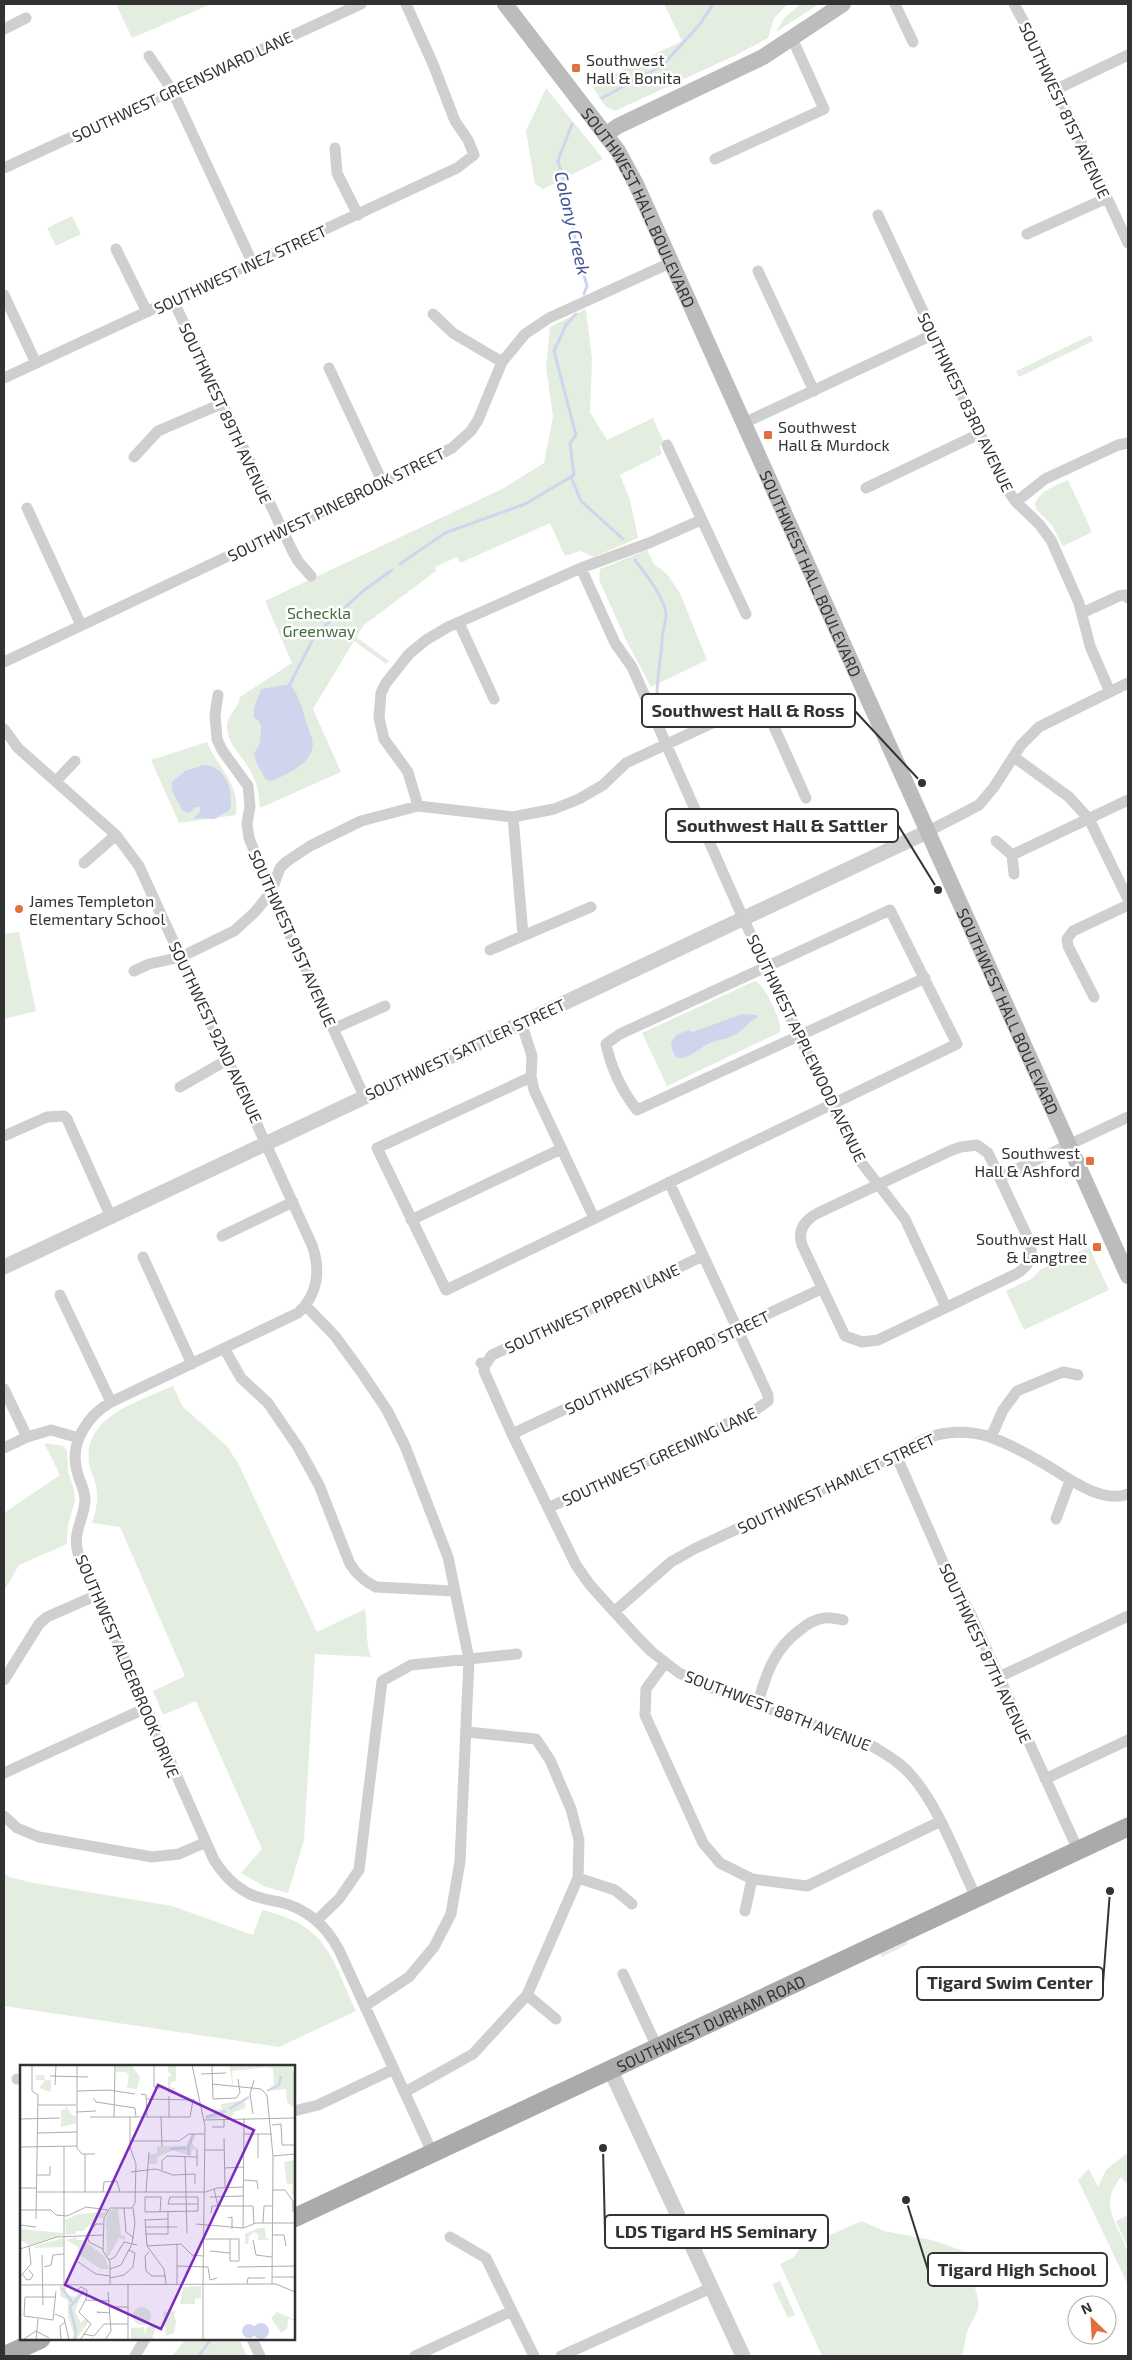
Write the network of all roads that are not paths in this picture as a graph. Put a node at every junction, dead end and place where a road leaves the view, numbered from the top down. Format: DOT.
graph roads {
  1 [pos="361,4"];
  2 [pos="406,4"];
  3 [pos="504,4"];
  4 [pos="842,4"];
  5 [pos="895,4"];
  6 [pos="1014,4"];
  7 [pos="26,18"];
  8 [pos="4,30"];
  9 [pos="792,38"];
  10 [pos="913,42"];
  11 [pos="1128,55"];
  12 [pos="149,56"];
  13 [pos="1057,89"];
  14 [pos="172,90"];
  15 [pos="605,135"];
  16 [pos="335,148"];
  17 [pos="714,159"];
  18 [pos="4,168"];
  19 [pos="1107,198"];
  20 [pos="358,215"];
  21 [pos="878,215"];
  22 [pos="1027,234"];
  23 [pos="1128,243"];
  24 [pos="116,249"];
  25 [pos="670,263"];
  26 [pos="253,264"];
  27 [pos="758,271"];
  28 [pos="4,295"];
  29 [pos="173,300"];
  30 [pos="147,312"];
  31 [pos="433,314"];
  32 [pos="932,335"];
  33 [pos="502,362"];
  34 [pos="36,363"];
  35 [pos="329,368"];
  36 [pos="4,378"];
  37 [pos="814,391"];
  38 [pos="221,404"];
  39 [pos="742,424"];
  40 [pos="978,434"];
  41 [pos="1128,443"];
  42 [pos="667,445"];
  43 [pos="134,457"];
  44 [pos="383,483"];
  45 [pos="866,488"];
  46 [pos="1016,502"];
  47 [pos="27,508"];
  48 [pos="701,520"];
  49 [pos="282,530"];
  50 [pos="581,568"];
  51 [pos="311,576"];
  52 [pos="1128,598"];
  53 [pos="1082,613"];
  54 [pos="746,614"];
  55 [pos="459,623"];
  56 [pos="81,625"];
  57 [pos="4,662"];
  58 [pos="1128,683"];
  59 [pos="1110,692"];
  60 [pos="218,694"];
  61 [pos="494,699"];
  62 [pos="4,729"];
  63 [pos="666,744"];
  64 [pos="1014,758"];
  65 [pos="75,762"];
  66 [pos="57,780"];
  67 [pos="806,798"];
  68 [pos="1128,800"];
  69 [pos="418,806"];
  70 [pos="513,818"];
  71 [pos="1089,819"];
  72 [pos="928,832"];
  73 [pos="116,834"];
  74 [pos="996,841"];
  75 [pos="1012,855"];
  76 [pos="84,863"];
  77 [pos="1014,874"];
  78 [pos="271,892"];
  79 [pos="1128,899"];
  80 [pos="1128,905"];
  81 [pos="591,907"];
  82 [pos="743,918"];
  83 [pos="524,935"];
  84 [pos="490,950"];
  85 [pos="181,957"];
  86 [pos="767,966"];
  87 [pos="134,971"];
  88 [pos="925,978"];
  89 [pos="1094,997"];
  90 [pos="385,1006"];
  91 [pos="520,1022"];
  92 [pos="333,1029"];
  93 [pos="798,1035"];
  94 [pos="227,1060"];
  95 [pos="531,1077"];
  96 [pos="180,1087"];
  97 [pos="364,1096"];
  98 [pos="832,1105"];
  99 [pos="1128,1117"];
  100 [pos="4,1136"];
  101 [pos="267,1144"];
  102 [pos="1069,1145"];
  103 [pos="561,1149"];
  104 [pos="1000,1177"];
  105 [pos="669,1182"];
  106 [pos="878,1185"];
  107 [pos="293,1202"];
  108 [pos="111,1217"];
  109 [pos="594,1218"];
  110 [pos="411,1220"];
  111 [pos="222,1236"];
  112 [pos="703,1256"];
  113 [pos="143,1257"];
  114 [pos="4,1267"];
  115 [pos="1128,1276"];
  116 [pos="822,1289"];
  117 [pos="60,1295"];
  118 [pos="306,1306"];
  119 [pos="946,1308"];
  120 [pos="737,1328"];
  121 [pos="224,1348"];
  122 [pos="192,1364"];
  123 [pos="483,1364"];
  124 [pos="1078,1375"];
  125 [pos="4,1389"];
  126 [pos="111,1402"];
  127 [pos="512,1434"];
  128 [pos="26,1437"];
  129 [pos="992,1437"];
  130 [pos="79,1438"];
  131 [pos="4,1448"];
  132 [pos="896,1455"];
  133 [pos="1070,1481"];
  134 [pos="1128,1494"];
  135 [pos="548,1508"];
  136 [pos="1056,1519"];
  137 [pos="454,1591"];
  138 [pos="97,1595"];
  139 [pos="614,1612"];
  140 [pos="1128,1616"];
  141 [pos="843,1620"];
  142 [pos="517,1654"];
  143 [pos="469,1659"];
  144 [pos="665,1663"];
  145 [pos="999,1677"];
  146 [pos="4,1680"];
  147 [pos="758,1703"];
  148 [pos="146,1708"];
  149 [pos="467,1732"];
  150 [pos="1128,1740"];
  151 [pos="4,1773"];
  152 [pos="1045,1779"];
  153 [pos="4,1816"];
  154 [pos="939,1822"];
  155 [pos="1128,1827"];
  156 [pos="206,1842"];
  157 [pos="1078,1850"];
  158 [pos="578,1878"];
  159 [pos="752,1880"];
  160 [pos="976,1897"];
  161 [pos="632,1904"];
  162 [pos="745,1911"];
  163 [pos="317,1920"];
  164 [pos="622,1974"];
  165 [pos="527,1995"];
  166 [pos="365,2006"];
  167 [pos="556,2019"];
  168 [pos="657,2047"];
  169 [pos="610,2069"];
  170 [pos="394,2070"];
  171 [pos="405,2092"];
  172 [pos="295,2111"];
  173 [pos="432,2152"];
  174 [pos="295,2218"];
  175 [pos="450,2237"];
  176 [pos="711,2288"];
  177 [pos="512,2311"];
  178 [pos="39,2340"];
  179 [pos="144,2340"];
  180 [pos="252,2340"];
  181 [pos="4,2356"];
  182 [pos="135,2356"];
  183 [pos="260,2356"];
  184 [pos="415,2356"];
  185 [pos="534,2356"];
  186 [pos="561,2356"];
  187 [pos="744,2356"];
  1 -- 14 [label="street, SOUTHWEST GREENSWARD LANE"];
  2 -- 20 [label="street, SOUTHWEST INEZ STREET"];
  3 -- 15 [label="main road, SOUTHWEST HALL BOULEVARD"];
  4 -- 9 [label="main road"];
  5 -- 10 [label="street"];
  6 -- 13 [label="street, SOUTHWEST 81ST AVENUE"];
  7 -- 8 [label="street"];
  9 -- 15 [label="main road"];
  9 -- 17 [label="street"];
  11 -- 13 [label="street"];
  12 -- 14 [label="street"];
  13 -- 19 [label="street, SOUTHWEST 81ST AVENUE"];
  14 -- 18 [label="street, SOUTHWEST GREENSWARD LANE"];
  14 -- 26 [label="street"];
  15 -- 25 [label="main road, SOUTHWEST HALL BOULEVARD"];
  16 -- 20 [label="street"];
  19 -- 22 [label="street"];
  19 -- 23 [label="street, SOUTHWEST 81ST AVENUE"];
  20 -- 26 [label="street, SOUTHWEST INEZ STREET"];
  21 -- 32 [label="street, SOUTHWEST 83RD AVENUE"];
  24 -- 30 [label="street"];
  25 -- 33 [label="street, SOUTHWEST PINEBROOK STREET"];
  25 -- 39 [label="main road, SOUTHWEST HALL BOULEVARD"];
  26 -- 29 [label="street, SOUTHWEST INEZ STREET"];
  27 -- 37 [label="street"];
  28 -- 34 [label="street"];
  29 -- 30 [label="street, SOUTHWEST INEZ STREET"];
  29 -- 38 [label="street, SOUTHWEST 89TH AVENUE"];
  30 -- 34 [label="street, SOUTHWEST INEZ STREET"];
  31 -- 33 [label="street"];
  32 -- 37 [label="street"];
  32 -- 40 [label="street, SOUTHWEST 83RD AVENUE"];
  33 -- 44 [label="street, SOUTHWEST PINEBROOK STREET"];
  34 -- 36 [label="street, SOUTHWEST INEZ STREET"];
  35 -- 44 [label="street"];
  37 -- 39 [label="street"];
  38 -- 43 [label="street"];
  38 -- 49 [label="street, SOUTHWEST 89TH AVENUE"];
  39 -- 72 [label="main road, SOUTHWEST HALL BOULEVARD"];
  40 -- 45 [label="street"];
  40 -- 46 [label="street, SOUTHWEST 83RD AVENUE"];
  41 -- 46 [label="street"];
  42 -- 48 [label="street"];
  44 -- 49 [label="street, SOUTHWEST PINEBROOK STREET"];
  46 -- 53 [label="street, SOUTHWEST 83RD AVENUE"];
  47 -- 56 [label="street"];
  48 -- 50 [label="street"];
  48 -- 54 [label="street"];
  49 -- 51 [label="street, SOUTHWEST 89TH AVENUE"];
  49 -- 56 [label="street, SOUTHWEST PINEBROOK STREET"];
  50 -- 55 [label="street"];
  50 -- 63 [label="street"];
  52 -- 53 [label="street"];
  53 -- 59 [label="street, SOUTHWEST 83RD AVENUE"];
  55 -- 61 [label="street"];
  55 -- 69 [label="street"];
  56 -- 57 [label="street, SOUTHWEST PINEBROOK STREET"];
  58 -- 59 [label="street"];
  59 -- 64 [label="street"];
  60 -- 78 [label="street, SOUTHWEST 91ST AVENUE"];
  62 -- 66 [label="street, SOUTHWEST 92ND AVENUE"];
  63 -- 67 [label="street"];
  63 -- 70 [label="street"];
  63 -- 82 [label="street"];
  64 -- 71 [label="street"];
  64 -- 72 [label="street"];
  65 -- 66 [label="street"];
  66 -- 73 [label="street, SOUTHWEST 92ND AVENUE"];
  68 -- 71 [label="street"];
  69 -- 70 [label="street"];
  69 -- 78 [label="street"];
  70 -- 83 [label="street"];
  71 -- 75 [label="street"];
  71 -- 79 [label="street"];
  72 -- 82 [label="street, SOUTHWEST SATTLER STREET"];
  72 -- 102 [label="main road, SOUTHWEST HALL BOULEVARD"];
  73 -- 76 [label="street"];
  73 -- 85 [label="street, SOUTHWEST 92ND AVENUE"];
  74 -- 75 [label="street"];
  75 -- 77 [label="street"];
  78 -- 85 [label="street"];
  78 -- 92 [label="street, SOUTHWEST 91ST AVENUE"];
  80 -- 89 [label="street"];
  81 -- 83 [label="street"];
  82 -- 86 [label="street, SOUTHWEST APPLEWOOD AVENUE"];
  82 -- 91 [label="street, SOUTHWEST SATTLER STREET"];
  83 -- 84 [label="street"];
  85 -- 87 [label="street"];
  85 -- 94 [label="street, SOUTHWEST 92ND AVENUE"];
  86 -- 88 [label="street"];
  86 -- 93 [label="street, SOUTHWEST APPLEWOOD AVENUE"];
  86 -- 93 [label="street"];
  88 -- 93 [label="street"];
  88 -- 98 [label="street"];
  90 -- 92 [label="street"];
  91 -- 95 [label="street"];
  91 -- 97 [label="street, SOUTHWEST SATTLER STREET"];
  92 -- 97 [label="street, SOUTHWEST 91ST AVENUE"];
  93 -- 98 [label="street, SOUTHWEST APPLEWOOD AVENUE"];
  94 -- 96 [label="street"];
  94 -- 101 [label="street, SOUTHWEST 92ND AVENUE"];
  95 -- 103 [label="street"];
  95 -- 110 [label="street"];
  97 -- 101 [label="street, SOUTHWEST SATTLER STREET"];
  98 -- 105 [label="street"];
  98 -- 106 [label="street, SOUTHWEST APPLEWOOD AVENUE"];
  99 -- 102 [label="street"];
  100 -- 108 [label="street"];
  101 -- 107 [label="street"];
  101 -- 108 [label="street, SOUTHWEST SATTLER STREET"];
  102 -- 104 [label="street"];
  102 -- 115 [label="main road, SOUTHWEST HALL BOULEVARD"];
  103 -- 109 [label="street"];
  103 -- 110 [label="street"];
  104 -- 106 [label="street"];
  104 -- 119 [label="street"];
  105 -- 109 [label="street"];
  105 -- 112 [label="street"];
  106 -- 116 [label="street"];
  106 -- 119 [label="street, SOUTHWEST APPLEWOOD AVENUE"];
  107 -- 111 [label="street"];
  107 -- 118 [label="street"];
  108 -- 114 [label="street, SOUTHWEST SATTLER STREET"];
  109 -- 110 [label="street"];
  112 -- 120 [label="street"];
  112 -- 123 [label="street, SOUTHWEST PIPPEN LANE"];
  113 -- 122 [label="street"];
  116 -- 119 [label="street"];
  116 -- 120 [label="street, SOUTHWEST ASHFORD STREET"];
  117 -- 126 [label="street"];
  118 -- 121 [label="street, SOUTHWEST ALDERBROOK DRIVE"];
  118 -- 137 [label="street"];
  120 -- 127 [label="street, SOUTHWEST ASHFORD STREET"];
  120 -- 135 [label="street, SOUTHWEST GREENING LANE"];
  121 -- 122 [label="street, SOUTHWEST ALDERBROOK DRIVE"];
  121 -- 137 [label="street"];
  122 -- 126 [label="street, SOUTHWEST ALDERBROOK DRIVE"];
  123 -- 127 [label="street, SOUTHWEST 88TH AVENUE"];
  124 -- 129 [label="street"];
  125 -- 128 [label="street"];
  126 -- 130 [label="street, SOUTHWEST ALDERBROOK DRIVE"];
  127 -- 135 [label="street, SOUTHWEST 88TH AVENUE"];
  128 -- 130 [label="street"];
  128 -- 131 [label="street"];
  129 -- 132 [label="street, SOUTHWEST HAMLET STREET"];
  129 -- 133 [label="street, SOUTHWEST HAMLET STREET"];
  130 -- 138 [label="street, SOUTHWEST ALDERBROOK DRIVE"];
  132 -- 139 [label="street, SOUTHWEST HAMLET STREET"];
  132 -- 145 [label="street, SOUTHWEST 87TH AVENUE"];
  133 -- 134 [label="street, SOUTHWEST HAMLET STREET"];
  133 -- 136 [label="street"];
  135 -- 139 [label="street, SOUTHWEST 88TH AVENUE"];
  137 -- 143 [label="street"];
  138 -- 146 [label="street"];
  138 -- 148 [label="street, SOUTHWEST ALDERBROOK DRIVE"];
  139 -- 144 [label="street, SOUTHWEST 88TH AVENUE"];
  140 -- 145 [label="street"];
  141 -- 147 [label="street"];
  142 -- 143 [label="street"];
  143 -- 149 [label="street"];
  143 -- 163 [label="street"];
  144 -- 147 [label="street, SOUTHWEST 88TH AVENUE"];
  144 -- 159 [label="street"];
  145 -- 152 [label="street, SOUTHWEST 87TH AVENUE"];
  147 -- 154 [label="street, SOUTHWEST 88TH AVENUE"];
  148 -- 151 [label="street"];
  148 -- 156 [label="street, SOUTHWEST ALDERBROOK DRIVE"];
  149 -- 158 [label="street"];
  149 -- 166 [label="street"];
  150 -- 152 [label="street"];
  152 -- 157 [label="street, SOUTHWEST 87TH AVENUE"];
  153 -- 156 [label="street"];
  154 -- 159 [label="street"];
  154 -- 160 [label="street, SOUTHWEST 88TH AVENUE"];
  155 -- 157 [label="main road, SOUTHWEST DURHAM ROAD"];
  156 -- 163 [label="street, SOUTHWEST ALDERBROOK DRIVE"];
  157 -- 160 [label="main road, SOUTHWEST DURHAM ROAD"];
  158 -- 161 [label="street"];
  158 -- 165 [label="street"];
  159 -- 162 [label="street"];
  160 -- 168 [label="main road, SOUTHWEST DURHAM ROAD"];
  163 -- 166 [label="street, SOUTHWEST ALDERBROOK DRIVE"];
  164 -- 168 [label="street"];
  165 -- 167 [label="street"];
  165 -- 171 [label="street"];
  166 -- 170 [label="street, SOUTHWEST ALDERBROOK DRIVE"];
  168 -- 169 [label="main road, SOUTHWEST DURHAM ROAD"];
  169 -- 173 [label="main road, SOUTHWEST DURHAM ROAD"];
  169 -- 176 [label="street"];
  170 -- 171 [label="street, SOUTHWEST ALDERBROOK DRIVE"];
  170 -- 172 [label="street"];
  171 -- 173 [label="street, SOUTHWEST ALDERBROOK DRIVE"];
  173 -- 174 [label="main road, SOUTHWEST DURHAM ROAD"];
  175 -- 177 [label="street"];
  176 -- 186 [label="street"];
  176 -- 187 [label="street"];
  177 -- 184 [label="street"];
  177 -- 185 [label="street"];
  178 -- 181 [label="main road"];
  179 -- 182 [label="street"];
  180 -- 183 [label="street"];
}
